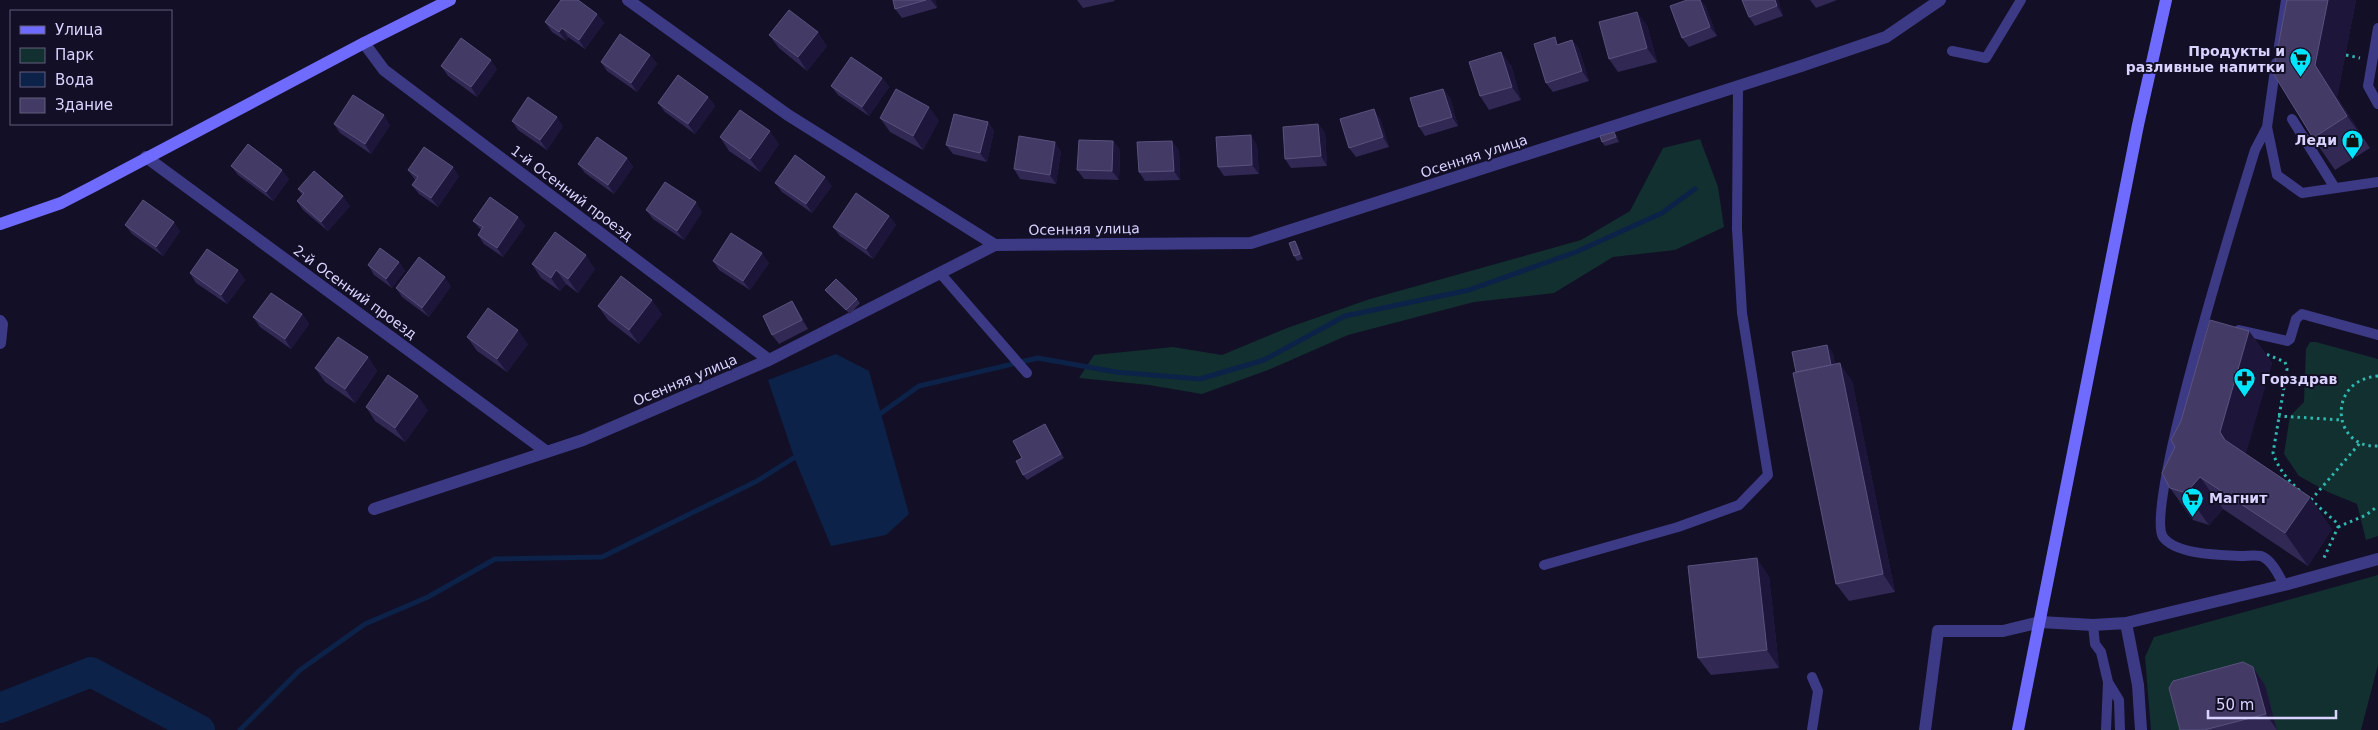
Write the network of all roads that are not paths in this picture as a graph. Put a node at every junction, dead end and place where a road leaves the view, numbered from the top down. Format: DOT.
graph roads {
  1 [pos="450,0"];
  2 [pos="628,0"];
  3 [pos="1940,0"];
  4 [pos="2021,0"];
  5 [pos="2166,0"];
  6 [pos="2286,0"];
  7 [pos="2378,28"];
  8 [pos="364,43"];
  9 [pos="1952,51"];
  10 [pos="1738,87"];
  11 [pos="2378,104"];
  12 [pos="2292,119"];
  13 [pos="2267,127"];
  14 [pos="146,157"];
  15 [pos="2378,182"];
  16 [pos="2335,188"];
  17 [pos="0,224"];
  18 [pos="995,245"];
  19 [pos="940,273"];
  20 [pos="0,321"];
  21 [pos="2230,328"];
  22 [pos="2378,335"];
  23 [pos="0,343"];
  24 [pos="769,360"];
  25 [pos="1027,373"];
  26 [pos="547,452"];
  27 [pos="374,509"];
  28 [pos="2378,559"];
  29 [pos="1544,565"];
  30 [pos="2284,585"];
  31 [pos="2040,622"];
  32 [pos="2126,623"];
  33 [pos="2093,625"];
  34 [pos="1812,677"];
  35 [pos="2108,682"];
  36 [pos="1812,730"];
  37 [pos="1925,730"];
  38 [pos="2018,730"];
  39 [pos="2106,730"];
  40 [pos="2120,730"];
  41 [pos="2141,730"];
  1 -- 8 [label="main road"];
  2 -- 18 [label="street"];
  3 -- 10 [label="street, Осенняя улица"];
  4 -- 9 [label="lane"];
  5 -- 31 [label="main road"];
  6 -- 13 [label="lane"];
  7 -- 11 [label="lane"];
  8 -- 14 [label="main road"];
  8 -- 24 [label="street, 1-й Осенний проезд"];
  10 -- 18 [label="street, Осенняя улица"];
  10 -- 29 [label="lane"];
  12 -- 16 [label="lane"];
  13 -- 16 [label="lane"];
  13 -- 30 [label="lane"];
  14 -- 17 [label="main road"];
  14 -- 26 [label="street, 2-й Осенний проезд"];
  15 -- 16 [label="lane"];
  18 -- 19 [label="street, Осенняя улица"];
  19 -- 24 [label="street, Осенняя улица"];
  19 -- 25 [label="lane"];
  20 -- 23 [label="street"];
  21 -- 22 [label="lane"];
  24 -- 26 [label="street, Осенняя улица"];
  26 -- 27 [label="street, Осенняя улица"];
  28 -- 30 [label="street"];
  30 -- 32 [label="street"];
  31 -- 33 [label="street"];
  31 -- 37 [label="street"];
  31 -- 38 [label="main road"];
  32 -- 33 [label="street"];
  32 -- 41 [label="street"];
  33 -- 35 [label="lane"];
  34 -- 36 [label="lane"];
  35 -- 39 [label="lane"];
  35 -- 40 [label="lane"];
}
